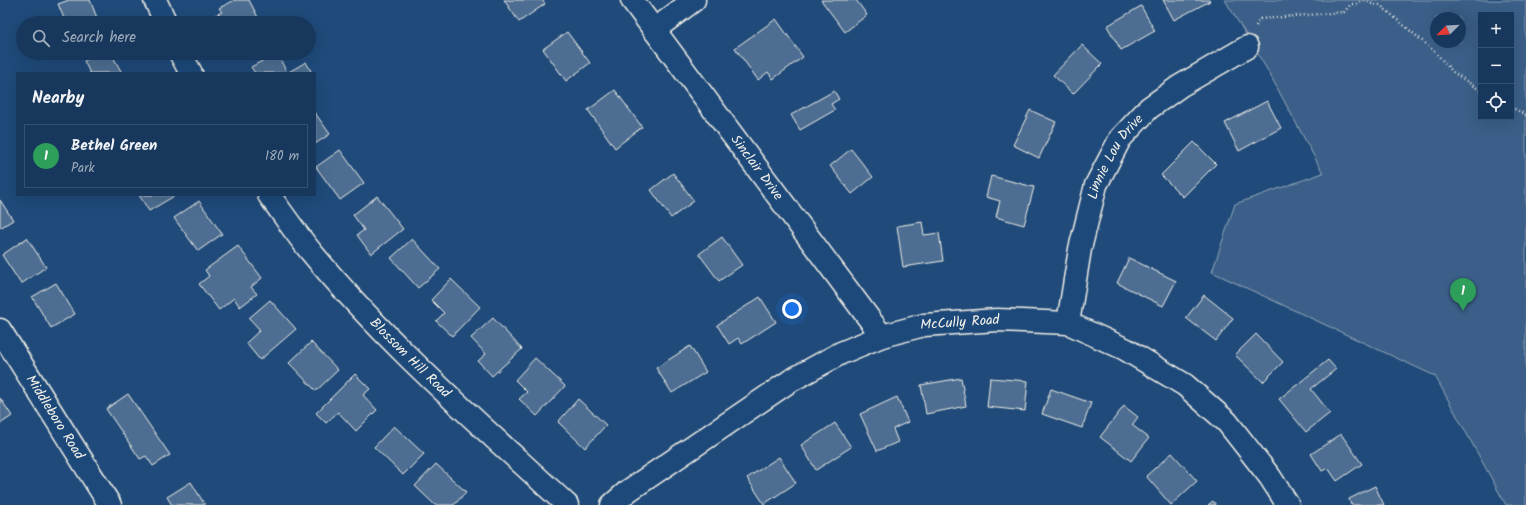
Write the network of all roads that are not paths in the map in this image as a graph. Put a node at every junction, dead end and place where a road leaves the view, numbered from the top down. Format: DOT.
graph roads {
  1 [pos="155,0"];
  2 [pos="632,0"];
  3 [pos="694,0"];
  4 [pos="163,16"];
  5 [pos="654,30"];
  6 [pos="1247,47"];
  7 [pos="184,60"];
  8 [pos="190,72"];
  9 [pos="269,196"];
  10 [pos="1068,323"];
  11 [pos="0,330"];
  12 [pos="882,336"];
  13 [pos="110,505"];
  14 [pos="568,505"];
  15 [pos="612,505"];
  16 [pos="1288,505"];
  1 -- 4 [label="street"];
  2 -- 5 [label="street, Sinclair Drive"];
  3 -- 5 [label="street"];
  5 -- 12 [label="street, Sinclair Drive"];
  6 -- 10 [label="street, Linnie Lou Drive"];
  7 -- 8 [label="street"];
  9 -- 14 [label="street, Blossom Hill Road"];
  10 -- 12 [label="street, McCully Road"];
  10 -- 16 [label="street, McCully Road"];
  11 -- 13 [label="street, Middleboro Road"];
  12 -- 15 [label="street, McCully Road"];
}
